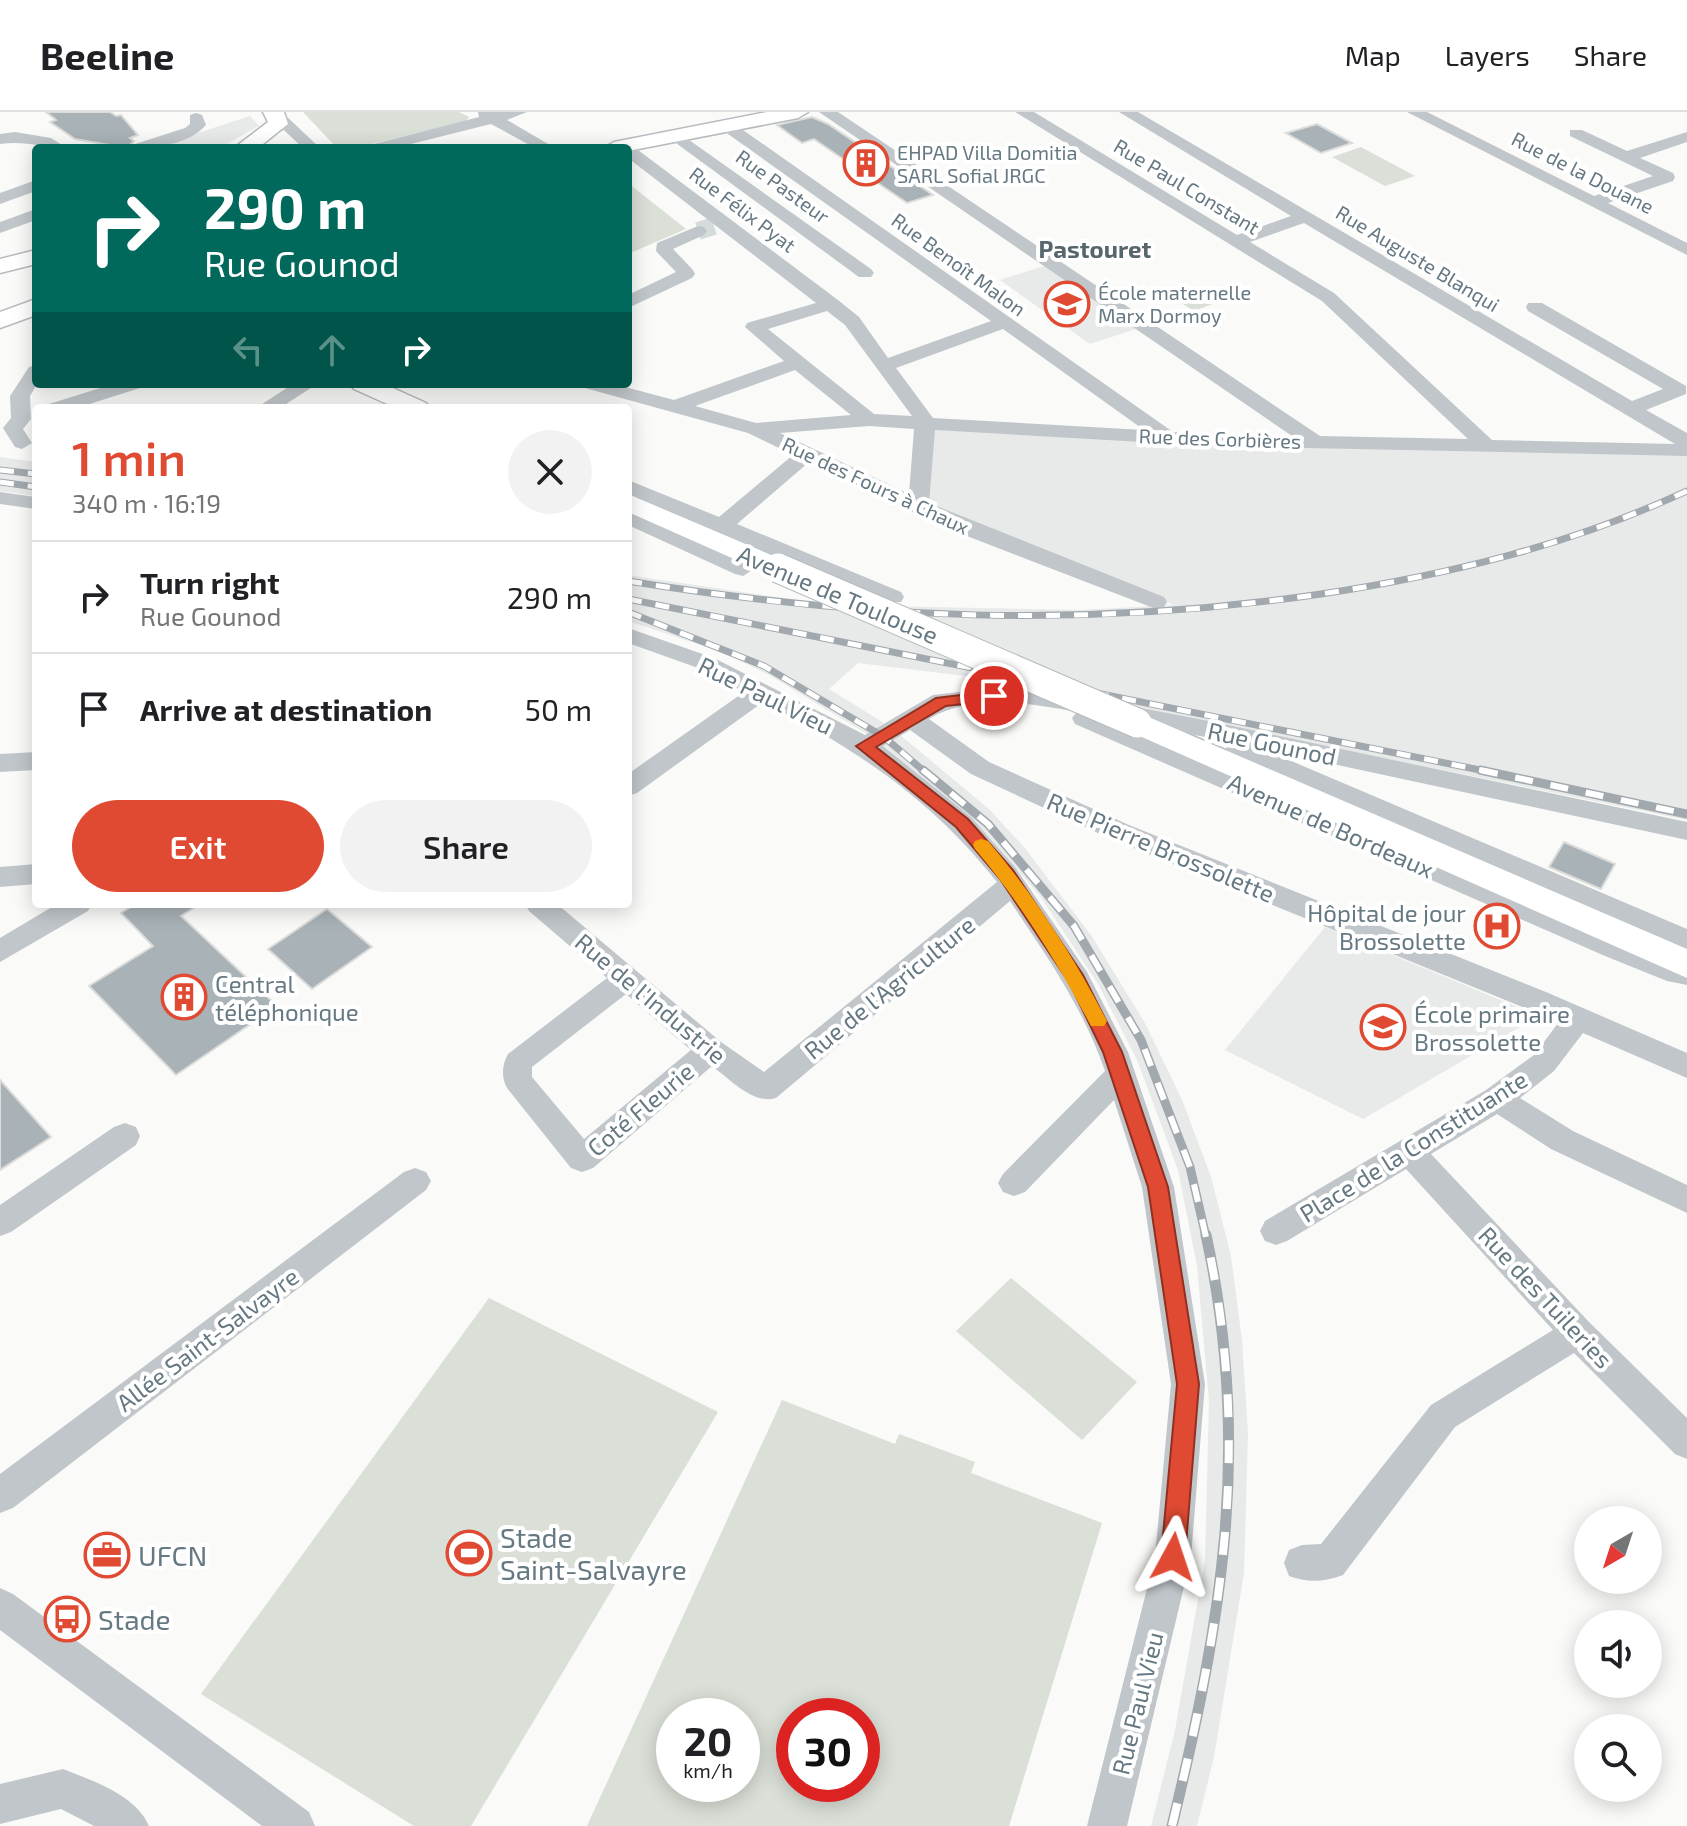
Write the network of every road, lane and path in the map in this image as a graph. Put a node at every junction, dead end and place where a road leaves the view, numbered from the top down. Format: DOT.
graph roads {
  1 [pos="519,112"];
  2 [pos="798,112"];
  3 [pos="827,112"];
  4 [pos="1023,112"];
  5 [pos="1127,112"];
  6 [pos="1415,112"];
  7 [pos="275,114"];
  8 [pos="198,115"];
  9 [pos="487,116"];
  10 [pos="727,126"];
  11 [pos="1576,133"];
  12 [pos="675,135"];
  13 [pos="1687,137"];
  14 [pos="0,139"];
  15 [pos="51,144"];
  16 [pos="150,144"];
  17 [pos="251,144"];
  18 [pos="308,144"];
  19 [pos="390,144"];
  20 [pos="540,144"];
  21 [pos="632,146"];
  22 [pos="32,150"];
  23 [pos="20,154"];
  24 [pos="632,156"];
  25 [pos="1626,157"];
  26 [pos="1667,177"];
  27 [pos="1687,186"];
  28 [pos="32,187"];
  29 [pos="0,199"];
  30 [pos="1594,202"];
  31 [pos="32,216"];
  32 [pos="1305,217"];
  33 [pos="712,227"];
  34 [pos="0,230"];
  35 [pos="1236,241"];
  36 [pos="30,247"];
  37 [pos="1687,250"];
  38 [pos="0,266"];
  39 [pos="865,273"];
  40 [pos="632,300"];
  41 [pos="831,304"];
  42 [pos="1535,307"];
  43 [pos="32,311"];
  44 [pos="0,321"];
  45 [pos="1003,323"];
  46 [pos="795,363"];
  47 [pos="884,366"];
  48 [pos="32,375"];
  49 [pos="69,388"];
  50 [pos="124,388"];
  51 [pos="300,388"];
  52 [pos="374,388"];
  53 [pos="606,388"];
  54 [pos="10,397"];
  55 [pos="91,403"];
  56 [pos="273,404"];
  57 [pos="408,404"];
  58 [pos="674,407"];
  59 [pos="1630,409"];
  60 [pos="28,417"];
  61 [pos="869,420"];
  62 [pos="925,423"];
  63 [pos="755,429"];
  64 [pos="1166,436"];
  65 [pos="1315,442"];
  66 [pos="1687,442"];
  67 [pos="22,443"];
  68 [pos="1486,445"];
  69 [pos="1687,450"];
  70 [pos="806,454"];
  71 [pos="632,488"];
  72 [pos="0,498"];
  73 [pos="32,502"];
  74 [pos="632,504"];
  75 [pos="918,507"];
  76 [pos="632,519"];
  77 [pos="722,526"];
  78 [pos="743,569"];
  79 [pos="893,597"];
  80 [pos="1156,602"];
  81 [pos="632,636"];
  82 [pos="763,690"];
  83 [pos="1020,693"];
  84 [pos="911,719"];
  85 [pos="1137,723"];
  86 [pos="1182,724"];
  87 [pos="864,746"];
  88 [pos="32,761"];
  89 [pos="0,763"];
  90 [pos="632,784"];
  91 [pos="1687,831"];
  92 [pos="32,874"];
  93 [pos="0,877"];
  94 [pos="1013,884"];
  95 [pos="71,908"];
  96 [pos="544,908"];
  97 [pos="1687,944"];
  98 [pos="0,951"];
  99 [pos="1687,964"];
  100 [pos="1687,974"];
  101 [pos="626,978"];
  102 [pos="1577,1020"];
  103 [pos="711,1050"];
  104 [pos="1687,1066"];
  105 [pos="1120,1074"];
  106 [pos="765,1089"];
  107 [pos="1497,1099"];
  108 [pos="125,1136"];
  109 [pos="1408,1150"];
  110 [pos="415,1181"];
  111 [pos="1014,1183"];
  112 [pos="1687,1200"];
  113 [pos="0,1222"];
  114 [pos="1276,1231"];
  115 [pos="1577,1333"];
  116 [pos="1687,1442"];
  117 [pos="0,1496"];
  118 [pos="1302,1563"];
  119 [pos="0,1607"];
  120 [pos="0,1804"];
  121 [pos="256,1813"];
  122 [pos="129,1826"];
  123 [pos="295,1826"];
  124 [pos="1107,1826"];
  1 -- 9 [label="street"];
  2 -- 10 [label="main road"];
  3 -- 65 [label="street"];
  4 -- 35 [label="street, Rue Paul Constant"];
  5 -- 32 [label="street, Rue Auguste Blanqui"];
  6 -- 30 [label="street, Rue de la Douane"];
  7 -- 17 [label="main road"];
  7 -- 18 [label="street"];
  8 -- 16 [label="street"];
  9 -- 19 [label="street"];
  9 -- 20 [label="street"];
  10 -- 12 [label="main road"];
  10 -- 45 [label="street, Rue Benoît Malon"];
  11 -- 25 [label="street"];
  12 -- 21 [label="main road"];
  12 -- 39 [label="street, Rue Pasteur"];
  13 -- 25 [label="street"];
  14 -- 15 [label="street"];
  22 -- 23 [label="street"];
  24 -- 33 [label="street, Rue Félix Pyat"];
  25 -- 26 [label="street"];
  26 -- 27 [label="street"];
  26 -- 30 [label="street"];
  28 -- 29 [label="street"];
  30 -- 37 [label="street, Rue de la Douane"];
  31 -- 34 [label="street"];
  32 -- 35 [label="street"];
  32 -- 59 [label="street, Rue Auguste Blanqui"];
  33 -- 40 [label="street"];
  33 -- 41 [label="street, Rue Félix Pyat"];
  34 -- 36 [label="street"];
  35 -- 68 [label="street, Rue Paul Constant"];
  36 -- 38 [label="main road"];
  41 -- 46 [label="street"];
  41 -- 47 [label="street, Rue Félix Pyat"];
  42 -- 59 [label="street"];
  43 -- 44 [label="main road"];
  45 -- 47 [label="street"];
  45 -- 64 [label="street, Rue Benoît Malon"];
  46 -- 58 [label="street"];
  46 -- 61 [label="street"];
  47 -- 62 [label="street, Rue Félix Pyat"];
  48 -- 54 [label="street"];
  49 -- 55 [label="street"];
  50 -- 55 [label="street"];
  51 -- 56 [label="street"];
  52 -- 57 [label="main road"];
  53 -- 58 [label="street, Rue des Fours à Chaux"];
  54 -- 60 [label="street"];
  58 -- 63 [label="street, Rue des Fours à Chaux"];
  59 -- 66 [label="street, Rue Auguste Blanqui"];
  60 -- 67 [label="street"];
  61 -- 62 [label="street, Rue des Corbières"];
  61 -- 63 [label="street, Rue des Corbières"];
  62 -- 64 [label="street, Rue des Corbières"];
  62 -- 75 [label="street"];
  63 -- 70 [label="street, Rue des Fours à Chaux"];
  64 -- 65 [label="street, Rue des Corbières"];
  65 -- 68 [label="street, Rue des Corbières"];
  68 -- 69 [label="street, Rue des Corbières"];
  70 -- 75 [label="street, Rue des Fours à Chaux"];
  70 -- 77 [label="street"];
  71 -- 77 [label="street, Avenue de Toulouse"];
  72 -- 73 [label="street"];
  74 -- 85 [label="main road, Avenue de Toulouse, bridge"];
  75 -- 80 [label="street, Rue des Fours à Chaux"];
  76 -- 78 [label="street, Avenue de Toulouse"];
  77 -- 79 [label="street, Avenue de Toulouse"];
  81 -- 82 [label="street, Rue Paul Vieu"];
  82 -- 87 [label="street, Rue Paul Vieu"];
  82 -- 90 [label="street"];
  83 -- 84 [label="street, Rue Gounod"];
  83 -- 86 [label="street, Rue Gounod"];
  83 -- 100 [label="street, Avenue de Bordeaux"];
  84 -- 87 [label="street, Rue Gounod"];
  84 -- 102 [label="street, Rue Pierre Brossolette"];
  85 -- 99 [label="main road, Avenue de Bordeaux"];
  86 -- 91 [label="street, Rue Gounod"];
  86 -- 97 [label="street, Avenue de Bordeaux"];
  87 -- 94 [label="street, Rue Paul Vieu"];
  88 -- 89 [label="street"];
  92 -- 93 [label="street"];
  94 -- 105 [label="street, Rue Paul Vieu"];
  94 -- 106 [label="street, Rue de l'Agriculture"];
  95 -- 98 [label="street"];
  96 -- 101 [label="street, Rue de l'Industrie"];
  101 -- 103 [label="street, Rue de l'Industrie"];
  101 -- 103 [label="street, Coté Fleurie"];
  102 -- 104 [label="street, Rue Pierre Brossolette"];
  102 -- 107 [label="street, Place de la Constituante"];
  103 -- 106 [label="street, Rue de l'Industrie"];
  105 -- 111 [label="street"];
  105 -- 124 [label="street, Rue Paul Vieu"];
  107 -- 109 [label="street, Place de la Constituante"];
  107 -- 112 [label="street"];
  108 -- 113 [label="street"];
  109 -- 114 [label="street, Place de la Constituante"];
  109 -- 115 [label="street, Rue des Tuileries"];
  110 -- 117 [label="street, Allée Saint-Salvayre"];
  115 -- 116 [label="street, Rue des Tuileries"];
  115 -- 118 [label="street"];
  119 -- 121 [label="street"];
  120 -- 122 [label="street"];
  121 -- 123 [label="street"];
}
